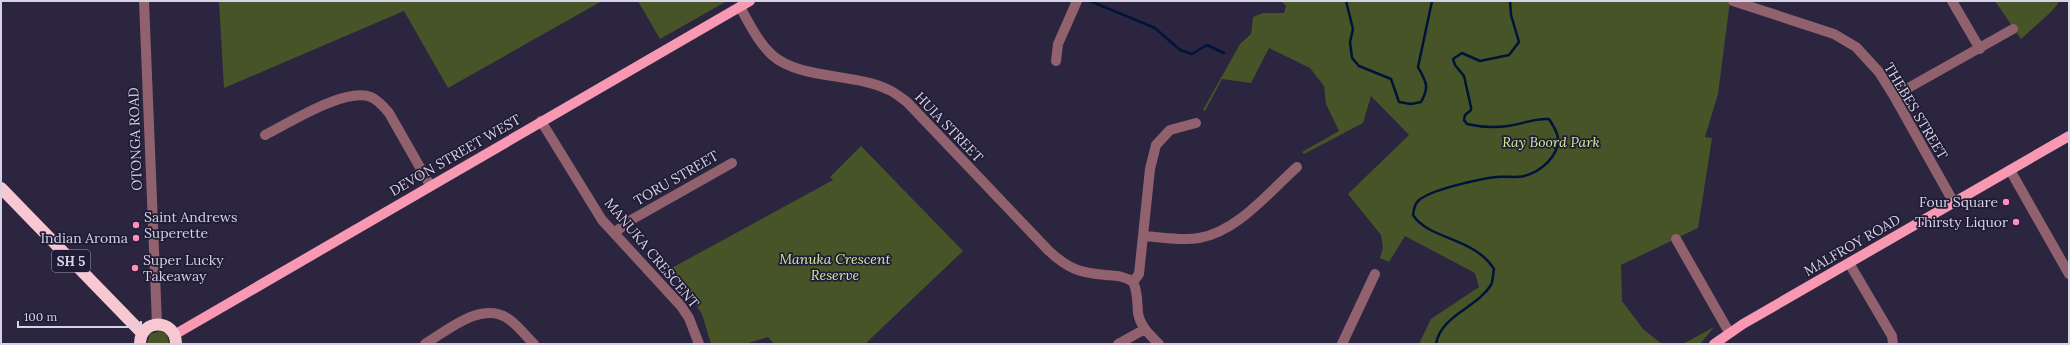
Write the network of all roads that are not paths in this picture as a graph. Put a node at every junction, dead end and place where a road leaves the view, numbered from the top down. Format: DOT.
graph roads {
  1 [pos="144,1"];
  2 [pos="750,1"];
  3 [pos="1077,1"];
  4 [pos="1733,1"];
  5 [pos="1952,1"];
  6 [pos="740,7"];
  7 [pos="2013,29"];
  8 [pos="1980,49"];
  9 [pos="1056,60"];
  10 [pos="1894,96"];
  11 [pos="541,121"];
  12 [pos="1196,123"];
  13 [pos="265,135"];
  14 [pos="2069,136"];
  15 [pos="732,162"];
  16 [pos="1297,167"];
  17 [pos="2010,170"];
  18 [pos="430,185"];
  19 [pos="1,188"];
  20 [pos="1954,203"];
  21 [pos="614,233"];
  22 [pos="1144,236"];
  23 [pos="1676,240"];
  24 [pos="1849,263"];
  25 [pos="1375,274"];
  26 [pos="2069,274"];
  27 [pos="1133,282"];
  28 [pos="156,324"];
  29 [pos="1145,329"];
  30 [pos="1729,332"];
  31 [pos="141,339"];
  32 [pos="175,339"];
  33 [pos="425,344"];
  34 [pos="534,344"];
  35 [pos="699,344"];
  36 [pos="1118,344"];
  37 [pos="1159,344"];
  38 [pos="1342,344"];
  39 [pos="1714,344"];
  40 [pos="1893,344"];
  1 -- 28 [label="street, OTONGA ROAD"];
  2 -- 6 [label="main road, DEVON STREET WEST"];
  3 -- 9 [label="street"];
  4 -- 10 [label="street, THEBES STREET"];
  5 -- 8 [label="street"];
  6 -- 11 [label="main road, DEVON STREET WEST"];
  6 -- 27 [label="street, HUIA STREET"];
  7 -- 8 [label="street"];
  8 -- 10 [label="street"];
  10 -- 20 [label="street, THEBES STREET"];
  11 -- 18 [label="main road, DEVON STREET WEST"];
  11 -- 21 [label="street, MANUKA CRESCENT"];
  12 -- 22 [label="street"];
  13 -- 18 [label="street"];
  14 -- 17 [label="main road, MALFROY ROAD"];
  15 -- 21 [label="street, TORU STREET"];
  16 -- 22 [label="street"];
  17 -- 20 [label="main road, MALFROY ROAD"];
  17 -- 26 [label="street"];
  18 -- 32 [label="main road, DEVON STREET WEST"];
  19 -- 31 [label="highway, SH 5"];
  20 -- 24 [label="main road, MALFROY ROAD"];
  21 -- 35 [label="street, MANUKA CRESCENT"];
  22 -- 27 [label="street"];
  23 -- 30 [label="street"];
  24 -- 30 [label="main road, MALFROY ROAD"];
  24 -- 40 [label="street"];
  25 -- 38 [label="street"];
  27 -- 29 [label="street"];
  28 -- 31 [label="highway, SH 5"];
  28 -- 32 [label="highway"];
  29 -- 36 [label="street"];
  29 -- 37 [label="street"];
  30 -- 39 [label="main road, MALFROY ROAD"];
  33 -- 34 [label="street"];
}
